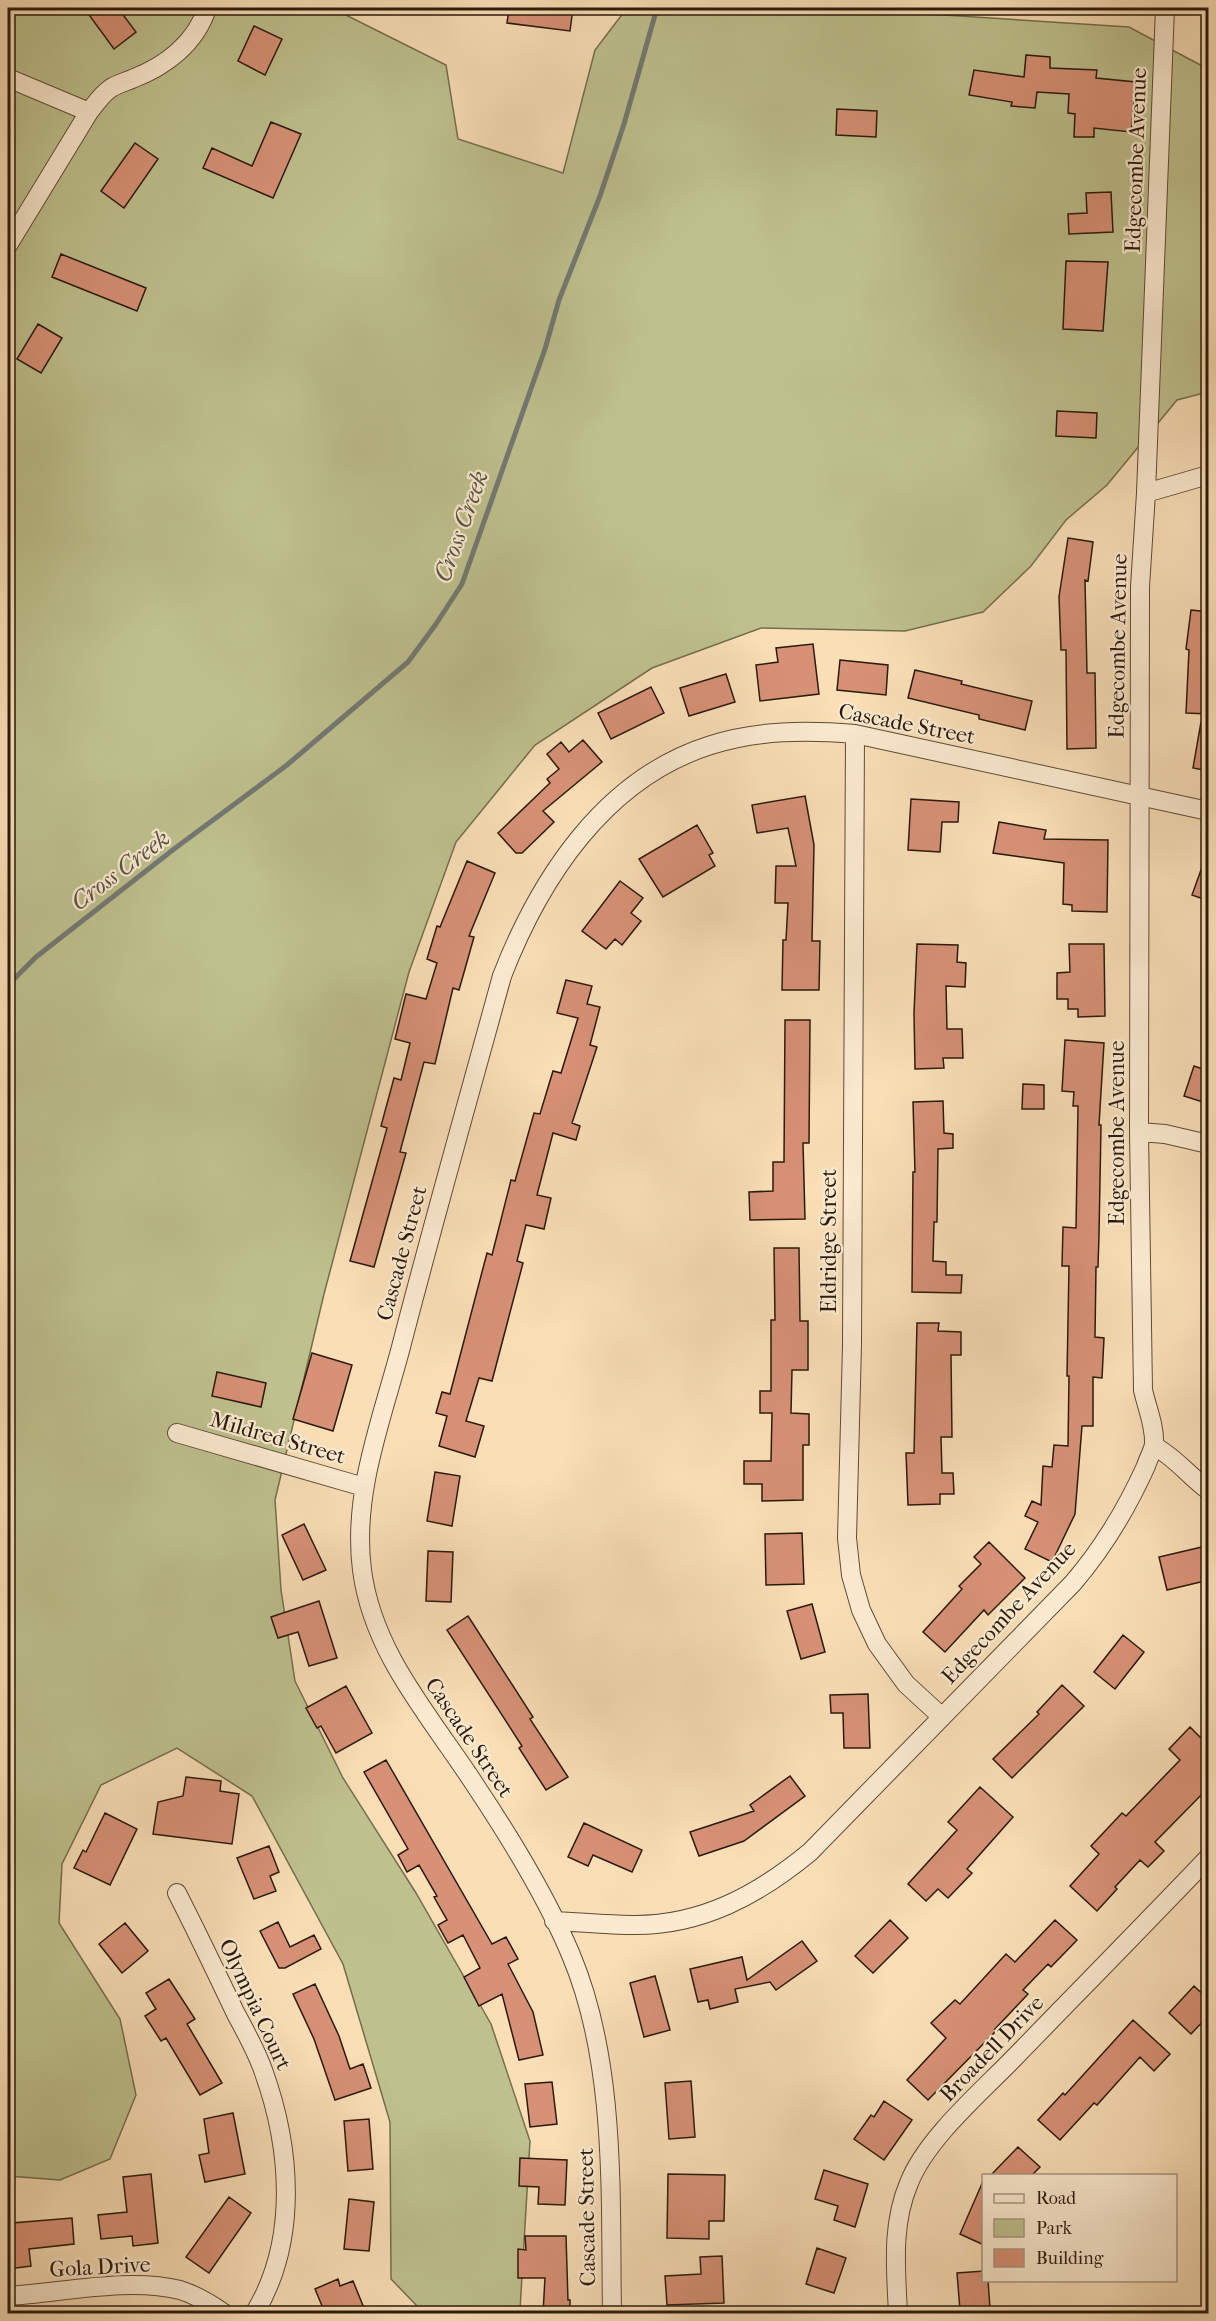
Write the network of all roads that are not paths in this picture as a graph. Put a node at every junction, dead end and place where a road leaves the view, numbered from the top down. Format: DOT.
graph roads {
  1 [pos="207,8"];
  2 [pos="1165,8"];
  3 [pos="8,78"];
  4 [pos="89,112"];
  5 [pos="8,245"];
  6 [pos="1209,475"];
  7 [pos="1146,492"];
  8 [pos="855,734"];
  9 [pos="1139,795"];
  10 [pos="1209,811"];
  11 [pos="1139,1132"];
  12 [pos="1209,1144"];
  13 [pos="177,1433"];
  14 [pos="1154,1446"];
  15 [pos="364,1487"];
  16 [pos="1209,1490"];
  17 [pos="942,1717"];
  18 [pos="1209,1858"];
  19 [pos="177,1893"];
  20 [pos="554,1921"];
  21 [pos="8,2296"];
  22 [pos="225,2313"];
  23 [pos="255,2313"];
  24 [pos="612,2313"];
  25 [pos="898,2313"];
  1 -- 4 [label="street"];
  2 -- 7 [label="street, Edgecombe Avenue"];
  3 -- 4 [label="street"];
  4 -- 5 [label="street"];
  6 -- 7 [label="street"];
  7 -- 9 [label="street, Edgecombe Avenue"];
  8 -- 9 [label="street, Cascade Street"];
  8 -- 15 [label="street, Cascade Street"];
  8 -- 17 [label="street, Eldridge Street"];
  9 -- 10 [label="street, Cascade Street"];
  9 -- 11 [label="street, Edgecombe Avenue"];
  11 -- 12 [label="street"];
  11 -- 14 [label="street, Edgecombe Avenue"];
  13 -- 15 [label="street, Mildred Street"];
  14 -- 16 [label="street"];
  14 -- 17 [label="street, Edgecombe Avenue"];
  15 -- 20 [label="street, Cascade Street"];
  17 -- 20 [label="street, Edgecombe Avenue"];
  18 -- 25 [label="street, Broadell Drive"];
  19 -- 23 [label="street, Olympia Court"];
  20 -- 24 [label="street, Cascade Street"];
  21 -- 22 [label="street, Gola Drive"];
}
